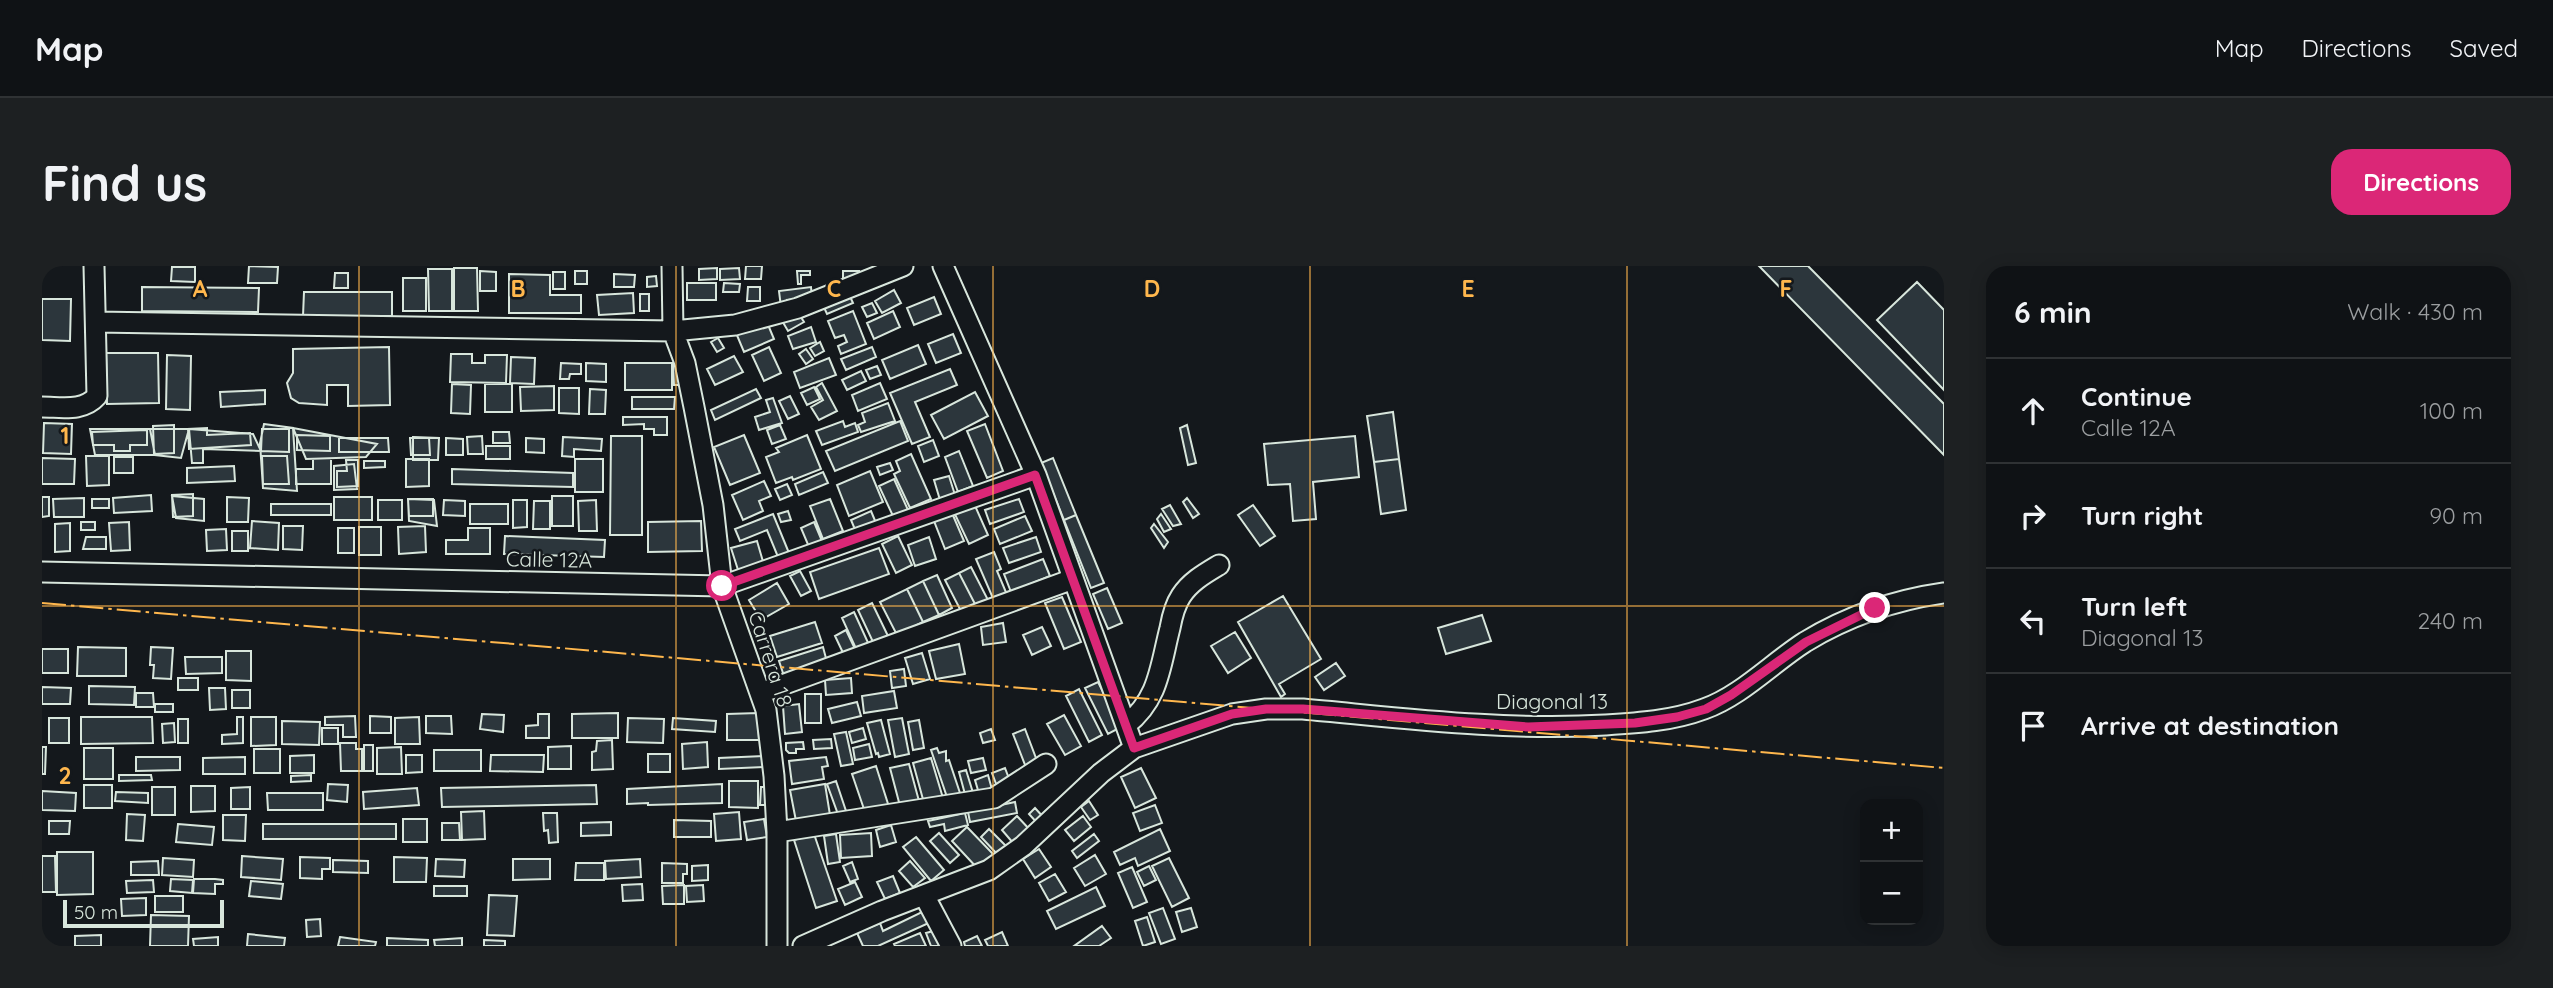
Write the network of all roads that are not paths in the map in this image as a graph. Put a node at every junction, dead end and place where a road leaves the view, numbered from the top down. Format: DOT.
graph roads {
  1 [pos="94,266"];
  2 [pos="671,266"];
  3 [pos="903,266"];
  4 [pos="943,266"];
  5 [pos="96,322"];
  6 [pos="673,331"];
  7 [pos="42,407"];
  8 [pos="1035,475"];
  9 [pos="1219,565"];
  10 [pos="42,572"];
  11 [pos="1073,579"];
  12 [pos="722,586"];
  13 [pos="1944,593"];
  14 [pos="760,693"];
  15 [pos="1126,726"];
  16 [pos="1134,748"];
  17 [pos="1045,764"];
  18 [pos="777,832"];
  19 [pos="925,897"];
  20 [pos="777,946"];
  21 [pos="803,946"];
  22 [pos="950,946"];
  1 -- 5 [label="street"];
  2 -- 6 [label="street, Carrera 18"];
  3 -- 6 [label="street"];
  4 -- 8 [label="street"];
  5 -- 6 [label="street"];
  5 -- 7 [label="street"];
  6 -- 12 [label="street, Carrera 18"];
  8 -- 11 [label="street"];
  8 -- 12 [label="street, Calle 12A"];
  9 -- 15 [label="street"];
  10 -- 12 [label="street, Calle 12A"];
  11 -- 14 [label="street"];
  11 -- 15 [label="street"];
  12 -- 14 [label="street, Carrera 18"];
  13 -- 16 [label="street, Diagonal 13"];
  14 -- 18 [label="street, Carrera 18"];
  15 -- 16 [label="street"];
  16 -- 19 [label="street, Diagonal 13"];
  17 -- 18 [label="street"];
  18 -- 20 [label="street, Carrera 18"];
  19 -- 21 [label="street, Diagonal 13"];
  19 -- 22 [label="street"];
}
